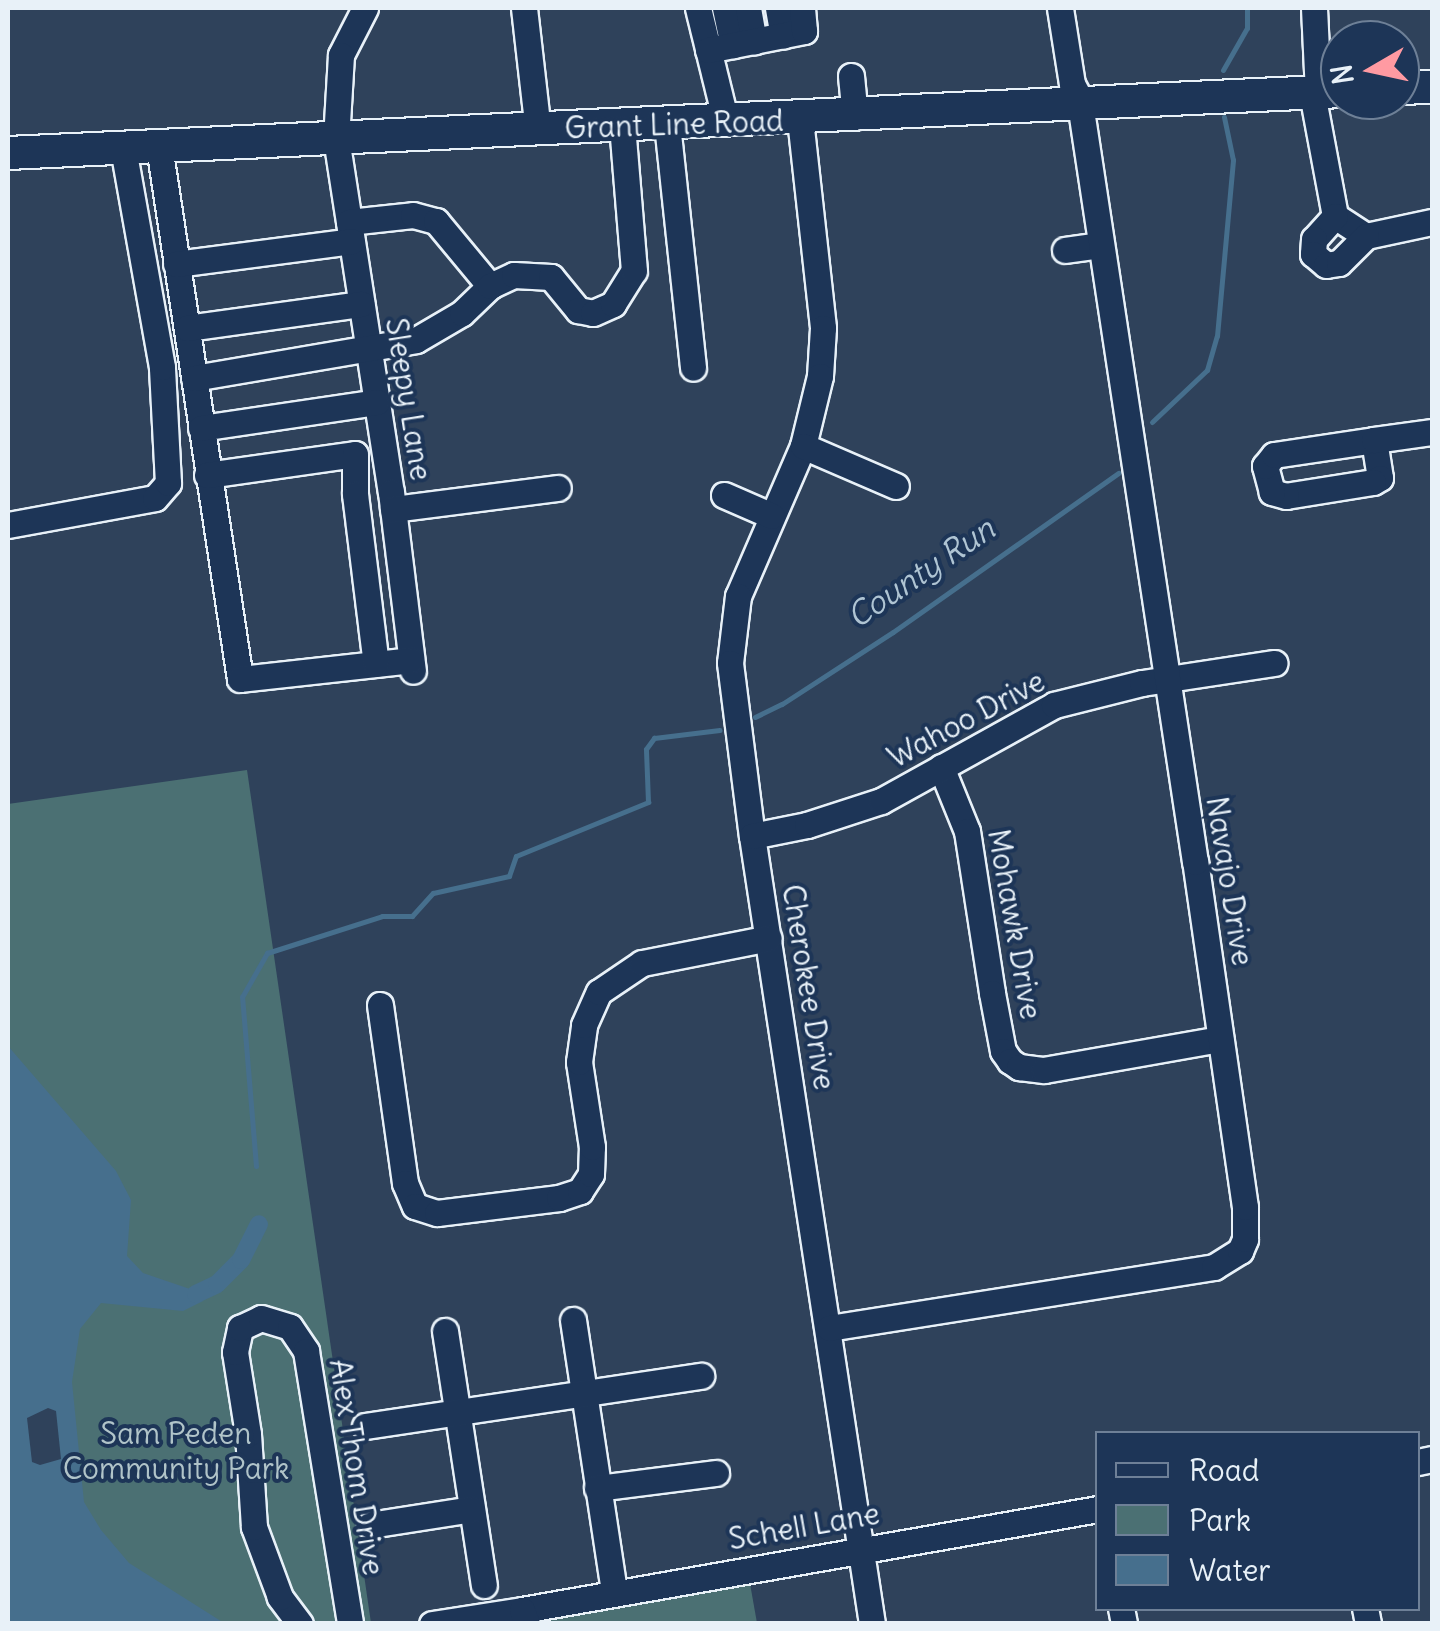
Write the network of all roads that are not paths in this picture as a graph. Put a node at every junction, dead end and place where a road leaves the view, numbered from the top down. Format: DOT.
graph roads {
  1 [pos="366,8"];
  2 [pos="524,8"];
  3 [pos="698,8"];
  4 [pos="725,8"];
  5 [pos="736,8"];
  6 [pos="748,8"];
  7 [pos="778,8"];
  8 [pos="791,8"];
  9 [pos="802,8"];
  10 [pos="1060,8"];
  11 [pos="1077,8"];
  12 [pos="1314,8"];
  13 [pos="790,35"];
  14 [pos="734,45"];
  15 [pos="1320,64"];
  16 [pos="850,76"];
  17 [pos="1320,92"];
  18 [pos="1080,100"];
  19 [pos="855,117"];
  20 [pos="800,118"];
  21 [pos="1325,120"];
  22 [pos="726,122"];
  23 [pos="667,124"];
  24 [pos="622,126"];
  25 [pos="538,130"];
  26 [pos="336,138"];
  27 [pos="159,146"];
  28 [pos="123,148"];
  29 [pos="8,153"];
  30 [pos="1334,216"];
  31 [pos="1432,222"];
  32 [pos="351,232"];
  33 [pos="1366,236"];
  34 [pos="1101,245"];
  35 [pos="1066,250"];
  36 [pos="176,264"];
  37 [pos="490,286"];
  38 [pos="361,304"];
  39 [pos="187,328"];
  40 [pos="369,351"];
  41 [pos="692,368"];
  42 [pos="194,378"];
  43 [pos="377,402"];
  44 [pos="201,428"];
  45 [pos="1432,432"];
  46 [pos="1374,440"];
  47 [pos="803,446"];
  48 [pos="207,475"];
  49 [pos="896,486"];
  50 [pos="558,488"];
  51 [pos="724,494"];
  52 [pos="394,509"];
  53 [pos="772,516"];
  54 [pos="8,525"];
  55 [pos="376,664"];
  56 [pos="1274,664"];
  57 [pos="1165,680"];
  58 [pos="942,766"];
  59 [pos="752,836"];
  60 [pos="769,938"];
  61 [pos="380,1006"];
  62 [pos="1220,1039"];
  63 [pos="573,1320"];
  64 [pos="829,1328"];
  65 [pos="445,1331"];
  66 [pos="701,1376"];
  67 [pos="581,1394"];
  68 [pos="456,1412"];
  69 [pos="365,1426"];
  70 [pos="716,1474"];
  71 [pos="597,1488"];
  72 [pos="472,1510"];
  73 [pos="1095,1510"];
  74 [pos="370,1525"];
  75 [pos="861,1550"];
  76 [pos="484,1585"];
  77 [pos="614,1592"];
  78 [pos="524,1617"];
  79 [pos="300,1624"];
  80 [pos="350,1624"];
  81 [pos="432,1624"];
  82 [pos="872,1624"];
  1 -- 26 [label="street, Sleepy Lane"];
  2 -- 25 [label="street"];
  3 -- 14 [label="street"];
  4 -- 14 [label="street"];
  5 -- 14 [label="street"];
  6 -- 14 [label="street"];
  7 -- 13 [label="street"];
  8 -- 13 [label="street"];
  9 -- 13 [label="street"];
  10 -- 18 [label="street"];
  11 -- 18 [label="street"];
  12 -- 15 [label="street"];
  13 -- 14 [label="street"];
  14 -- 22 [label="street"];
  16 -- 19 [label="street"];
  17 -- 18 [label="main road, Grant Line Road"];
  18 -- 19 [label="main road, Grant Line Road"];
  18 -- 34 [label="street, Navajo Drive"];
  19 -- 20 [label="main road, Grant Line Road"];
  20 -- 22 [label="main road, Grant Line Road"];
  20 -- 47 [label="street, Cherokee Drive"];
  21 -- 30 [label="street"];
  22 -- 23 [label="main road, Grant Line Road"];
  23 -- 24 [label="main road, Grant Line Road"];
  23 -- 41 [label="street"];
  24 -- 25 [label="main road, Grant Line Road"];
  24 -- 37 [label="street"];
  25 -- 26 [label="main road, Grant Line Road"];
  26 -- 27 [label="main road, Grant Line Road"];
  26 -- 32 [label="street, Sleepy Lane"];
  27 -- 28 [label="main road, Grant Line Road"];
  27 -- 36 [label="street"];
  28 -- 29 [label="main road, Grant Line Road"];
  28 -- 54 [label="street"];
  30 -- 33 [label="street"];
  30 -- 33 [label="street"];
  31 -- 33 [label="street"];
  32 -- 36 [label="street"];
  32 -- 37 [label="street"];
  32 -- 38 [label="street, Sleepy Lane"];
  34 -- 35 [label="street"];
  34 -- 57 [label="street, Navajo Drive"];
  36 -- 39 [label="street"];
  37 -- 40 [label="street"];
  38 -- 39 [label="street"];
  38 -- 40 [label="street, Sleepy Lane"];
  39 -- 42 [label="street"];
  40 -- 42 [label="street"];
  40 -- 43 [label="street, Sleepy Lane"];
  42 -- 44 [label="street"];
  43 -- 44 [label="street"];
  43 -- 52 [label="street, Sleepy Lane"];
  44 -- 48 [label="street"];
  45 -- 46 [label="street"];
  47 -- 49 [label="street"];
  47 -- 53 [label="street, Cherokee Drive"];
  48 -- 55 [label="street"];
  48 -- 55 [label="street"];
  50 -- 52 [label="street"];
  51 -- 53 [label="street"];
  52 -- 55 [label="street, Sleepy Lane"];
  53 -- 59 [label="street, Cherokee Drive"];
  56 -- 57 [label="street, Wahoo Drive"];
  57 -- 58 [label="street, Wahoo Drive"];
  57 -- 62 [label="street, Navajo Drive"];
  58 -- 59 [label="street, Wahoo Drive"];
  58 -- 62 [label="street, Mohawk Drive"];
  59 -- 60 [label="street, Cherokee Drive"];
  60 -- 61 [label="street"];
  60 -- 64 [label="street, Cherokee Drive"];
  62 -- 64 [label="street, Navajo Drive"];
  63 -- 67 [label="street"];
  64 -- 75 [label="street, Cherokee Drive"];
  65 -- 68 [label="street"];
  66 -- 67 [label="street"];
  67 -- 68 [label="street"];
  67 -- 71 [label="street"];
  68 -- 69 [label="street"];
  68 -- 72 [label="street"];
  70 -- 71 [label="street"];
  71 -- 77 [label="street"];
  72 -- 74 [label="street"];
  72 -- 76 [label="street"];
  73 -- 75 [label="street, Schell Lane"];
  75 -- 77 [label="street, Schell Lane"];
  75 -- 82 [label="street, Cherokee Drive"];
  77 -- 78 [label="street, Schell Lane"];
  78 -- 81 [label="street"];
  79 -- 80 [label="street, Alex Thom Drive"];
}
